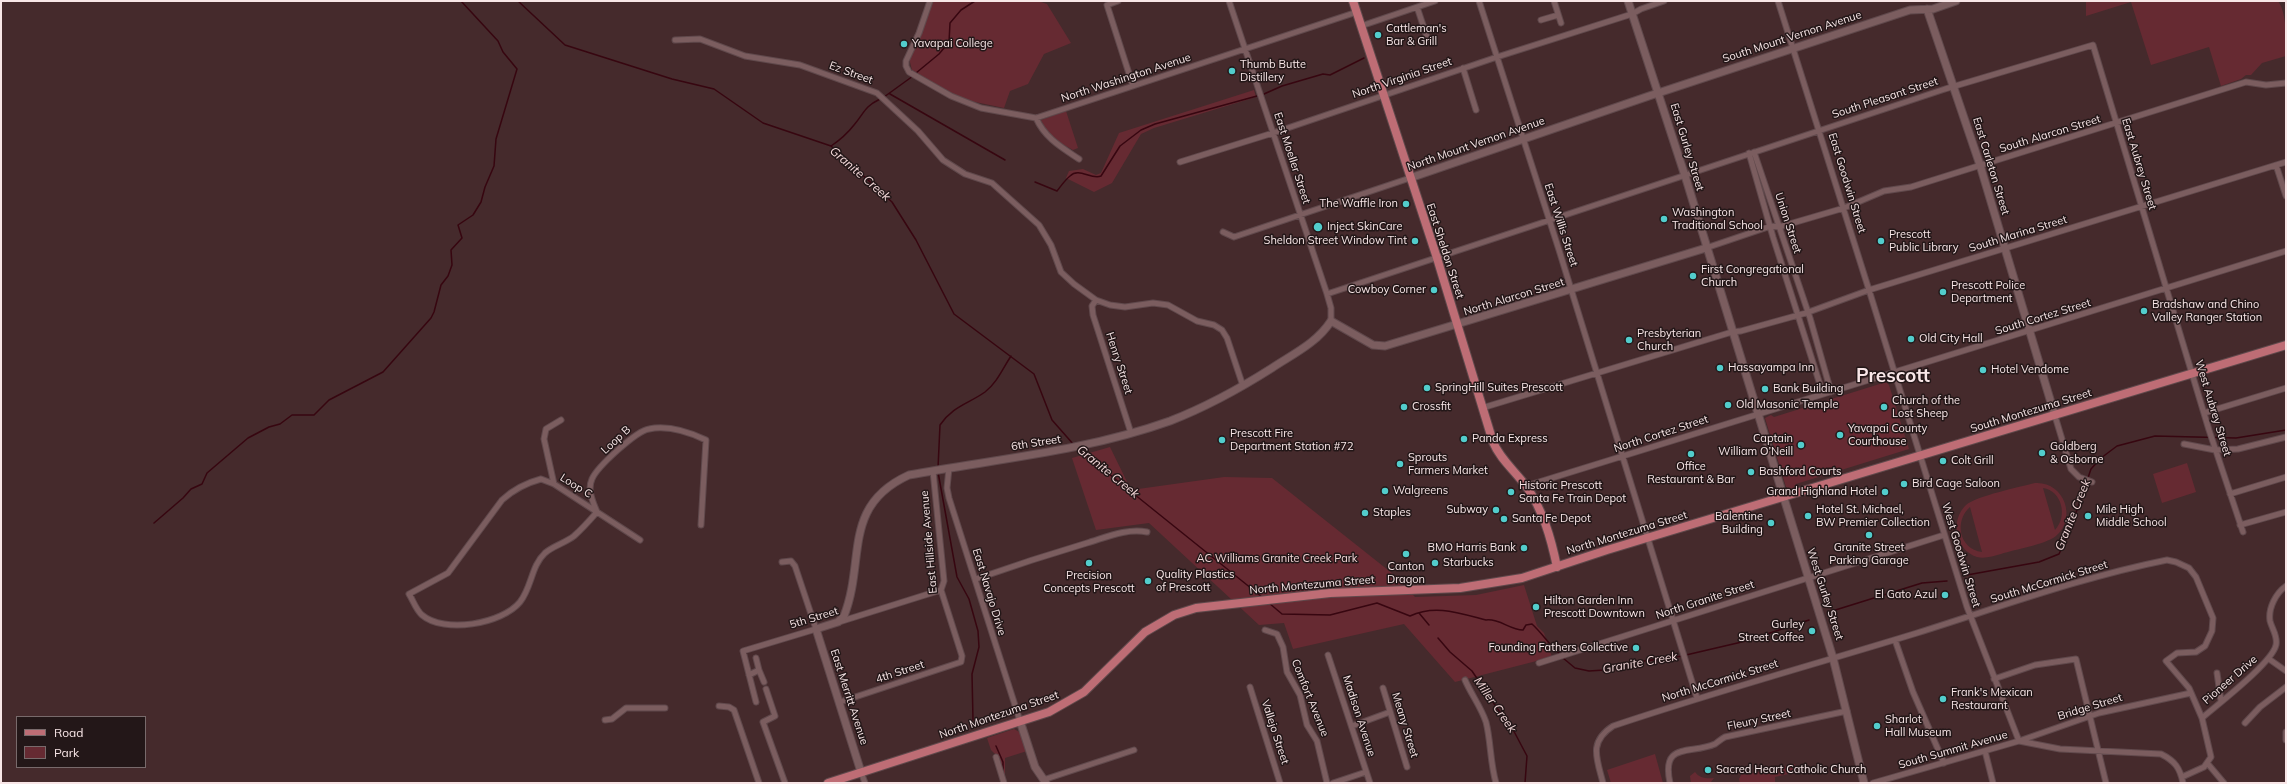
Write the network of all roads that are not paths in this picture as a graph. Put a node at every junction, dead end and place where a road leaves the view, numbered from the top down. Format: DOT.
graph roads {
  1 [pos="930,1"];
  2 [pos="1118,1"];
  3 [pos="1229,1"];
  4 [pos="1353,1"];
  5 [pos="1435,1"];
  6 [pos="1478,1"];
  7 [pos="1554,1"];
  8 [pos="1628,1"];
  9 [pos="1664,1"];
  10 [pos="1778,1"];
  11 [pos="1956,1"];
  12 [pos="1417,7"];
  13 [pos="1928,9"];
  14 [pos="1357,12"];
  15 [pos="1632,14"];
  16 [pos="1558,15"];
  17 [pos="1541,20"];
  18 [pos="1561,23"];
  19 [pos="1362,26"];
  20 [pos="675,40"];
  21 [pos="1428,40"];
  22 [pos="2093,45"];
  23 [pos="1793,48"];
  24 [pos="1246,50"];
  25 [pos="1497,57"];
  26 [pos="1463,68"];
  27 [pos="2286,83"];
  28 [pos="1134,86"];
  29 [pos="1954,87"];
  30 [pos="1658,94"];
  31 [pos="1384,95"];
  32 [pos="1476,110"];
  33 [pos="1036,118"];
  34 [pos="2117,124"];
  35 [pos="1819,130"];
  36 [pos="1273,133"];
  37 [pos="1523,139"];
  38 [pos="1752,152"];
  39 [pos="1079,159"];
  40 [pos="1180,162"];
  41 [pos="2286,162"];
  42 [pos="1980,165"];
  43 [pos="2276,165"];
  44 [pos="1685,176"];
  45 [pos="1410,178"];
  46 [pos="2286,196"];
  47 [pos="2141,206"];
  48 [pos="1844,208"];
  49 [pos="1300,214"];
  50 [pos="1549,221"];
  51 [pos="1771,226"];
  52 [pos="1779,227"];
  53 [pos="1223,232"];
  54 [pos="1706,248"];
  55 [pos="2005,249"];
  56 [pos="2286,251"];
  57 [pos="1437,258"];
  58 [pos="2167,288"];
  59 [pos="1571,290"];
  60 [pos="1870,290"];
  61 [pos="1327,294"];
  62 [pos="1096,300"];
  63 [pos="1806,312"];
  64 [pos="1797,315"];
  65 [pos="1331,321"];
  66 [pos="1457,325"];
  67 [pos="2030,331"];
  68 [pos="1732,332"];
  69 [pos="2286,345"];
  70 [pos="1894,372"];
  71 [pos="1596,373"];
  72 [pos="2192,374"];
  73 [pos="1243,386"];
  74 [pos="2286,388"];
  75 [pos="1831,392"];
  76 [pos="1824,394"];
  77 [pos="1482,408"];
  78 [pos="2204,413"];
  79 [pos="1759,414"];
  80 [pos="2055,416"];
  81 [pos="561,420"];
  82 [pos="1131,433"];
  83 [pos="2286,437"];
  84 [pos="2184,444"];
  85 [pos="2215,450"];
  86 [pos="1920,456"];
  87 [pos="1622,457"];
  88 [pos="949,468"];
  89 [pos="937,470"];
  90 [pos="2286,477"];
  91 [pos="2092,482"];
  92 [pos="554,484"];
  93 [pos="1526,486"];
  94 [pos="2230,494"];
  95 [pos="1783,497"];
  96 [pos="597,512"];
  97 [pos="2286,512"];
  98 [pos="701,525"];
  99 [pos="2240,525"];
  100 [pos="1147,532"];
  101 [pos="2243,532"];
  102 [pos="1944,535"];
  103 [pos="1647,538"];
  104 [pos="640,540"];
  105 [pos="782,562"];
  106 [pos="1557,567"];
  107 [pos="1808,578"];
  108 [pos="976,579"];
  109 [pos="2286,586"];
  110 [pos="941,590"];
  111 [pos="1970,616"];
  112 [pos="1672,621"];
  113 [pos="838,622"];
  114 [pos="816,629"];
  115 [pos="1265,630"];
  116 [pos="1894,640"];
  117 [pos="1328,655"];
  118 [pos="962,656"];
  119 [pos="756,658"];
  120 [pos="1834,658"];
  121 [pos="2269,659"];
  122 [pos="1539,663"];
  123 [pos="759,670"];
  124 [pos="2286,671"];
  125 [pos="2217,673"];
  126 [pos="749,675"];
  127 [pos="1994,679"];
  128 [pos="1465,680"];
  129 [pos="764,682"];
  130 [pos="1250,687"];
  131 [pos="2286,687"];
  132 [pos="1383,688"];
  133 [pos="766,689"];
  134 [pos="2191,693"];
  135 [pos="1697,698"];
  136 [pos="2221,701"];
  137 [pos="756,702"];
  138 [pos="840,702"];
  139 [pos="719,706"];
  140 [pos="665,708"];
  141 [pos="1847,711"];
  142 [pos="1390,712"];
  143 [pos="2092,717"];
  144 [pos="2202,718"];
  145 [pos="605,720"];
  146 [pos="1020,721"];
  147 [pos="2245,723"];
  148 [pos="1352,726"];
  149 [pos="2286,732"];
  150 [pos="2286,740"];
  151 [pos="2019,741"];
  152 [pos="1134,750"];
  153 [pos="1985,751"];
  154 [pos="2099,752"];
  155 [pos="996,757"];
  156 [pos="1944,763"];
  157 [pos="2208,764"];
  158 [pos="1407,767"];
  159 [pos="861,772"];
  160 [pos="1366,772"];
  161 [pos="2182,777"];
  162 [pos="1044,782"];
  163 [pos="758,783"];
  164 [pos="785,783"];
  165 [pos="828,783"];
  166 [pos="865,783"];
  167 [pos="1004,783"];
  168 [pos="1280,783"];
  169 [pos="1327,783"];
  170 [pos="1333,783"];
  171 [pos="1370,783"];
  172 [pos="1496,783"];
  173 [pos="1603,783"];
  174 [pos="1670,783"];
  175 [pos="1864,783"];
  176 [pos="1873,783"];
  177 [pos="1993,783"];
  178 [pos="2106,783"];
  179 [pos="2183,783"];
  180 [pos="2224,783"];
  1 -- 33 [label="street, North Washington Avenue"];
  2 -- 28 [label="street"];
  3 -- 24 [label="street, East Moeller Street"];
  4 -- 14 [label="main road, East Sheldon Street"];
  5 -- 12 [label="street"];
  6 -- 25 [label="street, East Willis Street"];
  7 -- 16 [label="street"];
  8 -- 15 [label="street, East Gurley Street"];
  9 -- 15 [label="street, North Virginia Street"];
  10 -- 23 [label="street, East Goodwin Street"];
  11 -- 13 [label="street, South Mount Vernon Avenue"];
  12 -- 19 [label="street"];
  12 -- 21 [label="street"];
  13 -- 23 [label="street, South Mount Vernon Avenue"];
  13 -- 29 [label="street, East Carleton Street"];
  14 -- 19 [label="main road, East Sheldon Street"];
  14 -- 24 [label="street, North Washington Avenue"];
  15 -- 25 [label="street, North Virginia Street"];
  15 -- 30 [label="street, East Gurley Street"];
  16 -- 17 [label="street"];
  16 -- 18 [label="street"];
  19 -- 31 [label="main road, East Sheldon Street"];
  20 -- 62 [label="street, Ez Street"];
  22 -- 29 [label="street, South Pleasant Street"];
  22 -- 34 [label="street, East Aubrey Street"];
  23 -- 30 [label="street, South Mount Vernon Avenue"];
  23 -- 35 [label="street, East Goodwin Street"];
  24 -- 28 [label="street, North Washington Avenue"];
  24 -- 36 [label="street, East Moeller Street"];
  25 -- 26 [label="street, North Virginia Street"];
  25 -- 37 [label="street, East Willis Street"];
  26 -- 31 [label="street, North Virginia Street"];
  26 -- 32 [label="street"];
  27 -- 34 [label="street, South Alarcon Street"];
  28 -- 33 [label="street, North Washington Avenue"];
  29 -- 35 [label="street, South Pleasant Street"];
  29 -- 42 [label="street, East Carleton Street"];
  30 -- 37 [label="street, North Mount Vernon Avenue"];
  30 -- 44 [label="street, East Gurley Street"];
  31 -- 36 [label="street, North Virginia Street"];
  31 -- 45 [label="main road, East Sheldon Street"];
  33 -- 39 [label="street"];
  34 -- 42 [label="street, South Alarcon Street"];
  34 -- 47 [label="street, East Aubrey Street"];
  35 -- 38 [label="street, South Pleasant Street"];
  35 -- 48 [label="street, East Goodwin Street"];
  36 -- 40 [label="street, North Virginia Street"];
  36 -- 49 [label="street, East Moeller Street"];
  37 -- 45 [label="street, North Mount Vernon Avenue"];
  37 -- 50 [label="street, East Willis Street"];
  38 -- 44 [label="street, South Pleasant Street"];
  38 -- 51 [label="street, Union Street"];
  38 -- 52 [label="street, Union Street"];
  41 -- 43 [label="street, South Marina Street"];
  42 -- 48 [label="street, South Alarcon Street"];
  42 -- 55 [label="street, East Carleton Street"];
  43 -- 46 [label="street"];
  43 -- 47 [label="street, South Marina Street"];
  44 -- 50 [label="street, South Pleasant Street"];
  44 -- 54 [label="street, East Gurley Street"];
  45 -- 49 [label="street, North Mount Vernon Avenue"];
  45 -- 57 [label="main road, East Sheldon Street"];
  47 -- 55 [label="street, South Marina Street"];
  47 -- 58 [label="street, East Aubrey Street"];
  48 -- 52 [label="street, South Alarcon Street"];
  48 -- 60 [label="street, East Goodwin Street"];
  49 -- 53 [label="street, North Mount Vernon Avenue"];
  49 -- 61 [label="street, East Moeller Street"];
  50 -- 57 [label="street, South Pleasant Street"];
  50 -- 59 [label="street, East Willis Street"];
  51 -- 52 [label="street, South Alarcon Street"];
  51 -- 54 [label="street, South Alarcon Street"];
  51 -- 64 [label="street, Union Street"];
  52 -- 63 [label="street, Union Street"];
  54 -- 59 [label="street, North Alarcon Street"];
  54 -- 68 [label="street, East Gurley Street"];
  55 -- 60 [label="street, South Marina Street"];
  55 -- 67 [label="street, East Carleton Street"];
  56 -- 58 [label="street, South Cortez Street"];
  57 -- 61 [label="street, South Pleasant Street"];
  57 -- 66 [label="main road, East Sheldon Street"];
  58 -- 67 [label="street, South Cortez Street"];
  58 -- 72 [label="street, West Aubrey Street"];
  59 -- 66 [label="street, North Alarcon Street"];
  59 -- 71 [label="street, East Willis Street"];
  60 -- 63 [label="street, South Marina Street"];
  60 -- 70 [label="street, East Goodwin Street"];
  61 -- 65 [label="street, East Moeller Street"];
  62 -- 73 [label="street"];
  62 -- 82 [label="street, Henry Street"];
  63 -- 64 [label="street, South Marina Street"];
  63 -- 75 [label="street, Union Street"];
  64 -- 68 [label="street, South Marina Street"];
  64 -- 76 [label="street, Union Street"];
  65 -- 66 [label="street, North Alarcon Street"];
  65 -- 73 [label="street, 6th Street"];
  66 -- 77 [label="main road, East Sheldon Street"];
  67 -- 70 [label="street, South Cortez Street"];
  67 -- 80 [label="street, East Carleton Street"];
  68 -- 71 [label="street, South Marina Street"];
  68 -- 79 [label="street, East Gurley Street"];
  69 -- 72 [label="main road, South Montezuma Street"];
  70 -- 75 [label="street, South Cortez Street"];
  70 -- 86 [label="street, West Goodwin Street"];
  71 -- 77 [label="street, South Marina Street"];
  71 -- 87 [label="street, East Willis Street"];
  72 -- 78 [label="street, West Aubrey Street"];
  72 -- 80 [label="main road, South Montezuma Street"];
  73 -- 82 [label="street, 6th Street"];
  74 -- 78 [label="street"];
  75 -- 76 [label="street, South Cortez Street"];
  76 -- 79 [label="street, South Cortez Street"];
  77 -- 93 [label="main road, East Sheldon Street"];
  78 -- 85 [label="street, West Aubrey Street"];
  79 -- 87 [label="street, North Cortez Street"];
  79 -- 95 [label="street, West Gurley Street"];
  80 -- 86 [label="main road, South Montezuma Street"];
  80 -- 91 [label="street"];
  81 -- 92 [label="street"];
  82 -- 88 [label="street, 6th Street"];
  83 -- 85 [label="street"];
  84 -- 85 [label="street"];
  85 -- 94 [label="street, West Aubrey Street"];
  86 -- 95 [label="main road, South Montezuma Street"];
  86 -- 102 [label="street, West Goodwin Street"];
  87 -- 93 [label="street, North Cortez Street"];
  87 -- 103 [label="street, East Willis Street"];
  88 -- 89 [label="street, 6th Street"];
  88 -- 108 [label="street, East Navajo Drive"];
  89 -- 110 [label="street, East Hillside Avenue"];
  89 -- 113 [label="street, 6th Street"];
  90 -- 94 [label="street"];
  92 -- 96 [label="street, Loop C"];
  92 -- 96 [label="street, Loop C"];
  93 -- 106 [label="main road, East Sheldon Street"];
  94 -- 99 [label="street, West Aubrey Street"];
  95 -- 103 [label="main road, North Montezuma Street"];
  95 -- 107 [label="street, West Gurley Street"];
  96 -- 98 [label="street, Loop B"];
  96 -- 104 [label="street"];
  97 -- 99 [label="street"];
  99 -- 101 [label="street, West Aubrey Street"];
  100 -- 108 [label="street"];
  102 -- 107 [label="street, North Granite Street"];
  102 -- 111 [label="street, West Goodwin Street"];
  103 -- 106 [label="main road, North Montezuma Street"];
  103 -- 112 [label="street, East Willis Street"];
  105 -- 114 [label="street"];
  106 -- 146 [label="main road, North Montezuma Street"];
  107 -- 112 [label="street, North Granite Street"];
  107 -- 120 [label="street, West Gurley Street"];
  108 -- 146 [label="street, East Navajo Drive"];
  109 -- 121 [label="street, Pioneer Drive"];
  110 -- 113 [label="street, 5th Street"];
  110 -- 118 [label="street, East Hillside Avenue"];
  111 -- 116 [label="street, South McCormick Street"];
  111 -- 127 [label="street, West Goodwin Street"];
  111 -- 134 [label="street, South McCormick Street"];
  112 -- 122 [label="street, North Granite Street"];
  112 -- 135 [label="street, East Willis Street"];
  113 -- 114 [label="street, 5th Street"];
  114 -- 126 [label="street, 5th Street"];
  114 -- 138 [label="street, East Merritt Avenue"];
  115 -- 169 [label="street, Comfort Avenue"];
  116 -- 120 [label="street, South McCormick Street"];
  116 -- 156 [label="street"];
  117 -- 148 [label="street, Madison Avenue"];
  118 -- 138 [label="street, 4th Street"];
  119 -- 123 [label="street"];
  120 -- 135 [label="street, North McCormick Street"];
  120 -- 141 [label="street, West Gurley Street"];
  121 -- 124 [label="street"];
  121 -- 136 [label="street, Pioneer Drive"];
  123 -- 126 [label="street"];
  123 -- 129 [label="street"];
  125 -- 136 [label="street"];
  126 -- 137 [label="street, 5th Street"];
  127 -- 143 [label="street"];
  127 -- 151 [label="street, West Goodwin Street"];
  128 -- 172 [label="street"];
  130 -- 168 [label="street, Vallejo Street"];
  131 -- 147 [label="street"];
  132 -- 142 [label="street, Meany Street"];
  133 -- 164 [label="street"];
  134 -- 143 [label="street, Bridge Street"];
  134 -- 144 [label="street"];
  135 -- 173 [label="street, North McCormick Street"];
  136 -- 144 [label="street, Pioneer Drive"];
  138 -- 159 [label="street, East Merritt Avenue"];
  139 -- 163 [label="street"];
  140 -- 145 [label="street"];
  141 -- 174 [label="street, Fleury Street"];
  141 -- 175 [label="street, West Gurley Street"];
  142 -- 148 [label="street"];
  142 -- 158 [label="street, Meany Street"];
  143 -- 151 [label="street, Bridge Street"];
  143 -- 154 [label="street"];
  144 -- 157 [label="street, Pioneer Drive"];
  146 -- 159 [label="main road, North Montezuma Street"];
  146 -- 162 [label="street"];
  148 -- 160 [label="street, Madison Avenue"];
  149 -- 150 [label="street"];
  151 -- 153 [label="street, South Summit Avenue"];
  151 -- 154 [label="street, South Summit Avenue"];
  152 -- 162 [label="street"];
  153 -- 156 [label="street, South Summit Avenue"];
  153 -- 177 [label="street"];
  154 -- 161 [label="street, South Summit Avenue"];
  154 -- 178 [label="street"];
  155 -- 167 [label="street"];
  156 -- 176 [label="street, South Summit Avenue"];
  157 -- 161 [label="street"];
  157 -- 180 [label="street"];
  159 -- 165 [label="main road, North Montezuma Street"];
  159 -- 166 [label="street"];
  160 -- 170 [label="street"];
  160 -- 171 [label="street, Madison Avenue"];
  161 -- 179 [label="street"];
}
